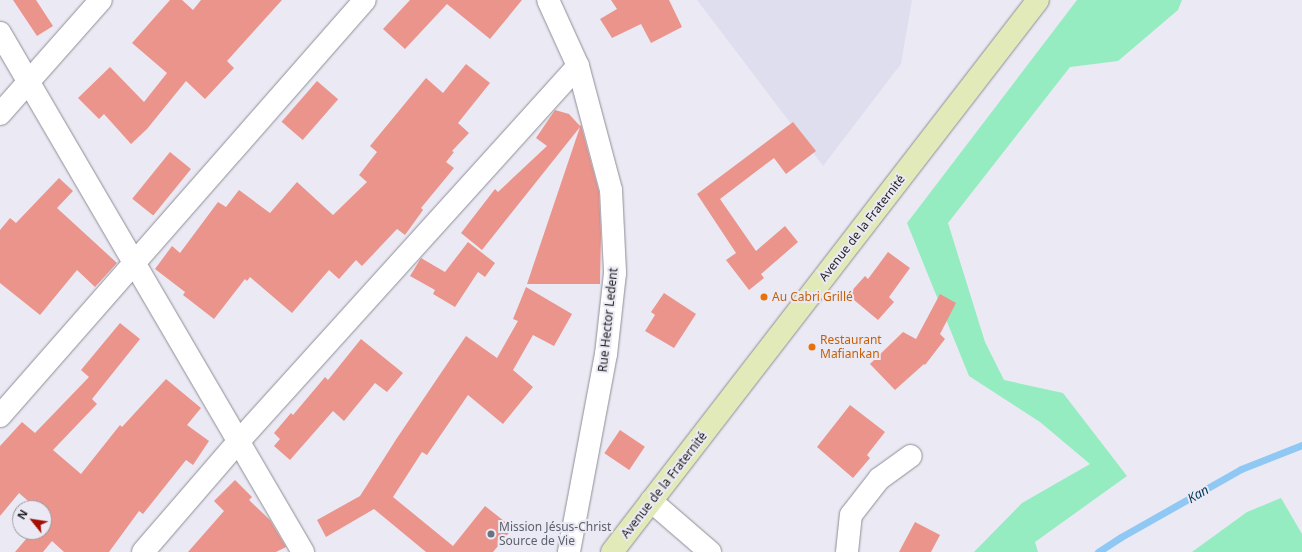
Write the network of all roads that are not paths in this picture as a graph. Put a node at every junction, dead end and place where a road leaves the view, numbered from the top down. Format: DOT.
graph roads {
  1 [pos="102,0"];
  2 [pos="365,0"];
  3 [pos="548,0"];
  4 [pos="1038,0"];
  5 [pos="0,33"];
  6 [pos="578,66"];
  7 [pos="29,81"];
  8 [pos="0,114"];
  9 [pos="135,263"];
  10 [pos="0,416"];
  11 [pos="238,442"];
  12 [pos="911,456"];
  13 [pos="651,501"];
  14 [pos="143,552"];
  15 [pos="303,552"];
  16 [pos="569,552"];
  17 [pos="612,552"];
  18 [pos="710,552"];
  19 [pos="847,552"];
  1 -- 7 [label="street"];
  2 -- 9 [label="street"];
  3 -- 6 [label="street, Rue Hector Ledent"];
  4 -- 13 [label="street, Avenue de la Fraternité"];
  5 -- 7 [label="street"];
  6 -- 11 [label="street"];
  6 -- 16 [label="street, Rue Hector Ledent"];
  7 -- 8 [label="street"];
  7 -- 9 [label="street"];
  9 -- 10 [label="street"];
  9 -- 11 [label="street"];
  11 -- 14 [label="street"];
  11 -- 15 [label="street"];
  12 -- 19 [label="street"];
  13 -- 17 [label="street, Avenue de la Fraternité"];
  13 -- 18 [label="street"];
}
